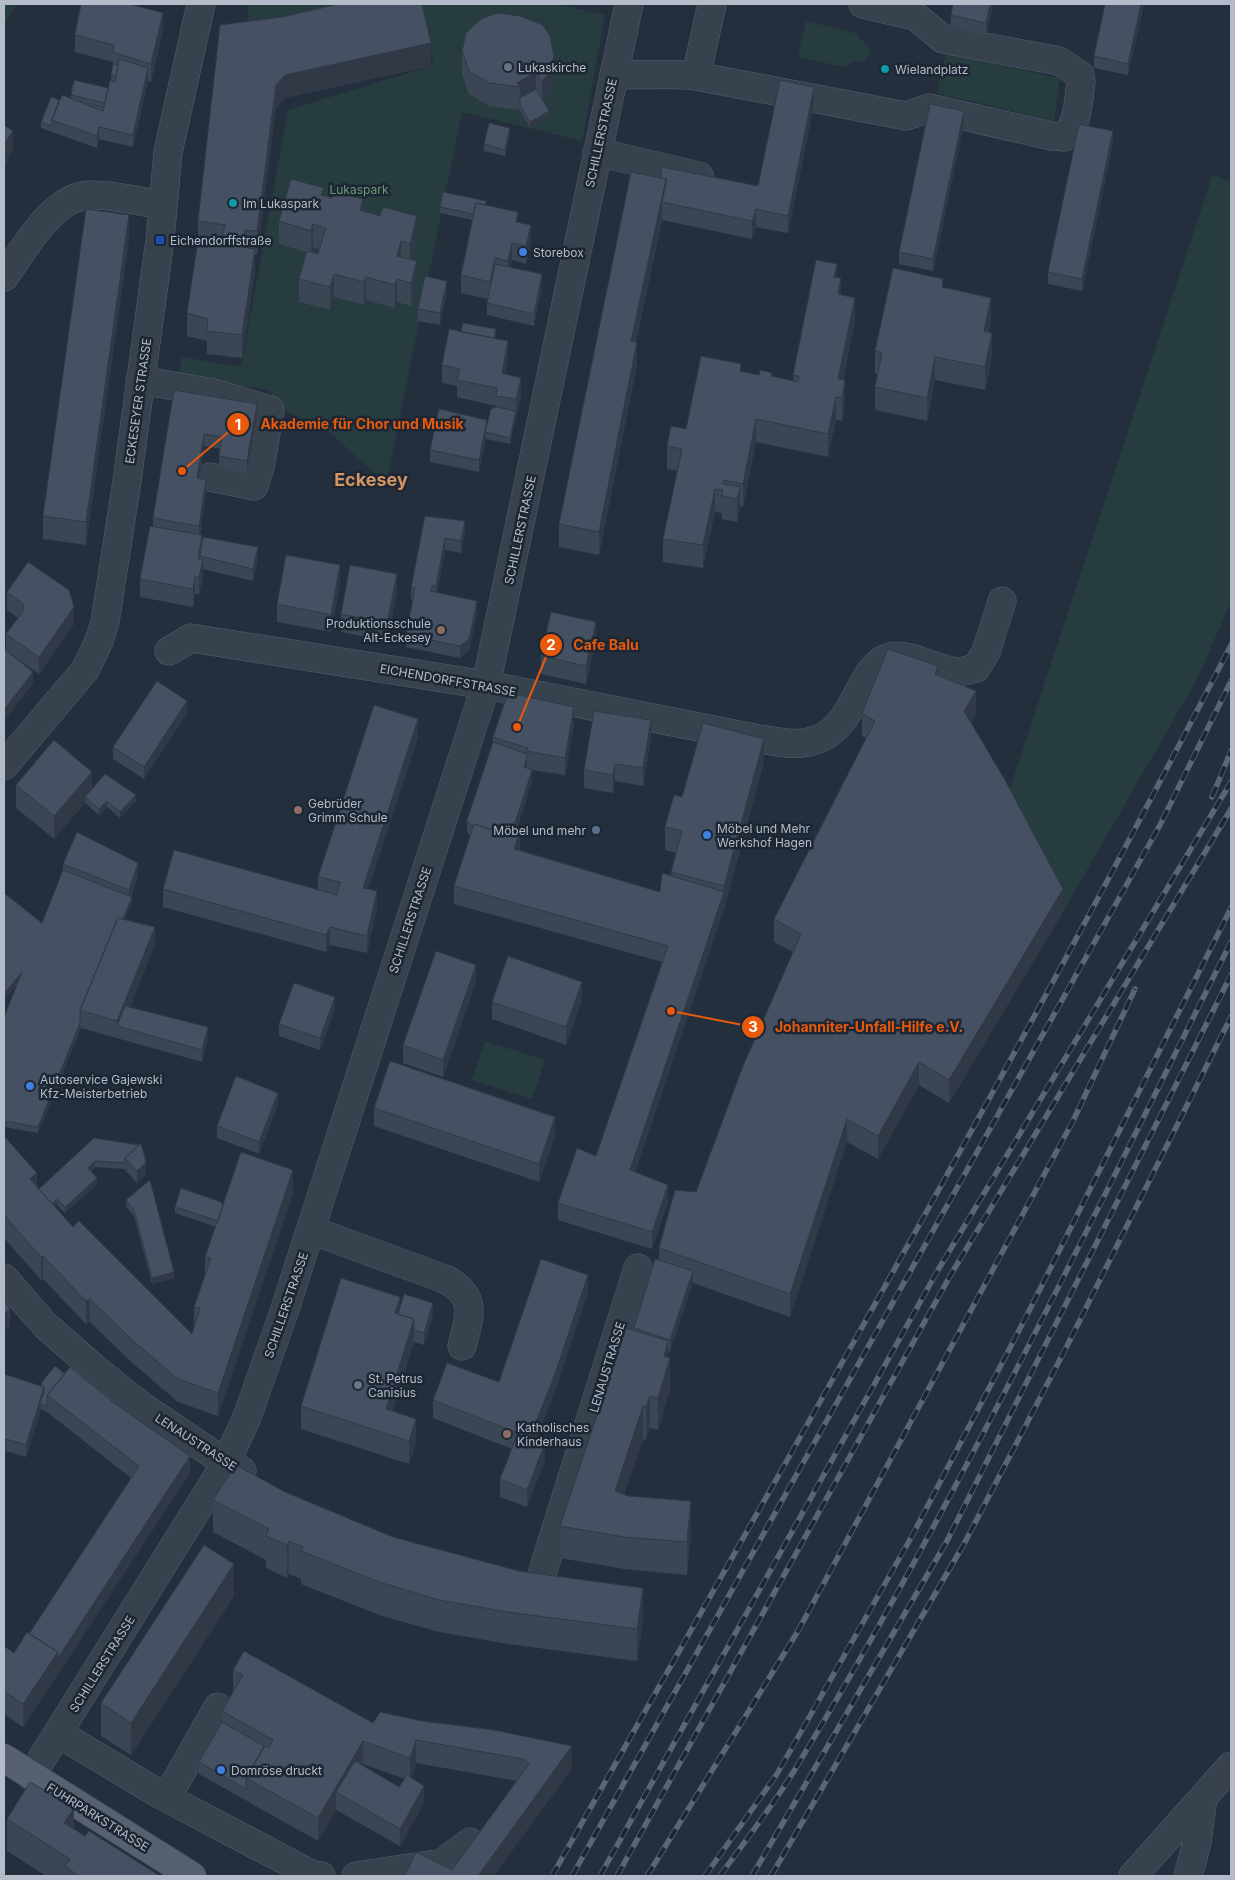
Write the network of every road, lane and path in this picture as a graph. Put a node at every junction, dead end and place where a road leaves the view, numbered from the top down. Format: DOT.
graph roads {
  1 [pos="201,4"];
  2 [pos="629,4"];
  3 [pos="712,4"];
  4 [pos="863,4"];
  5 [pos="614,74"];
  6 [pos="696,76"];
  7 [pos="597,152"];
  8 [pos="722,181"];
  9 [pos="163,205"];
  10 [pos="4,277"];
  11 [pos="140,380"];
  12 [pos="210,477"];
  13 [pos="1002,601"];
  14 [pos="169,652"];
  15 [pos="486,685"];
  16 [pos="4,766"];
  17 [pos="311,1230"];
  18 [pos="638,1268"];
  19 [pos="4,1278"];
  20 [pos="462,1346"];
  21 [pos="226,1463"];
  22 [pos="267,1484"];
  23 [pos="513,1574"];
  24 [pos="540,1580"];
  25 [pos="568,1584"];
  26 [pos="218,1708"];
  27 [pos="58,1733"];
  28 [pos="4,1758"];
  29 [pos="1231,1766"];
  30 [pos="32,1776"];
  31 [pos="161,1794"];
  32 [pos="1203,1798"];
  33 [pos="470,1842"];
  34 [pos="192,1876"];
  35 [pos="321,1876"];
  36 [pos="356,1876"];
  37 [pos="1133,1876"];
  38 [pos="1188,1876"];
  1 -- 9 [label="street, ECKESEYER STRASSE"];
  2 -- 5 [label="street, SCHILLERSTRASSE"];
  3 -- 6 [label="street"];
  4 -- 6 [label="street"];
  5 -- 6 [label="street"];
  5 -- 7 [label="street, SCHILLERSTRASSE"];
  7 -- 8 [label="street"];
  7 -- 15 [label="street, SCHILLERSTRASSE"];
  9 -- 10 [label="street"];
  9 -- 11 [label="street, ECKESEYER STRASSE"];
  11 -- 12 [label="street"];
  11 -- 16 [label="street, ECKESEYER STRASSE"];
  13 -- 15 [label="street, EICHENDORFFSTRASSE"];
  14 -- 15 [label="street, EICHENDORFFSTRASSE"];
  15 -- 17 [label="street, SCHILLERSTRASSE"];
  17 -- 20 [label="street"];
  17 -- 21 [label="street, SCHILLERSTRASSE"];
  18 -- 24 [label="street, LENAUSTRASSE"];
  19 -- 21 [label="street, LENAUSTRASSE"];
  21 -- 22 [label="street, LENAUSTRASSE"];
  21 -- 27 [label="street, SCHILLERSTRASSE"];
  23 -- 24 [label="street"];
  24 -- 25 [label="street"];
  26 -- 31 [label="street"];
  27 -- 30 [label="street, SCHILLERSTRASSE"];
  27 -- 31 [label="street"];
  28 -- 30 [label="main road, FUHRPARKSTRASSE"];
  29 -- 32 [label="street"];
  30 -- 34 [label="main road, FUHRPARKSTRASSE"];
  31 -- 35 [label="street"];
  32 -- 37 [label="street"];
  32 -- 38 [label="street"];
  33 -- 36 [label="street"];
}
